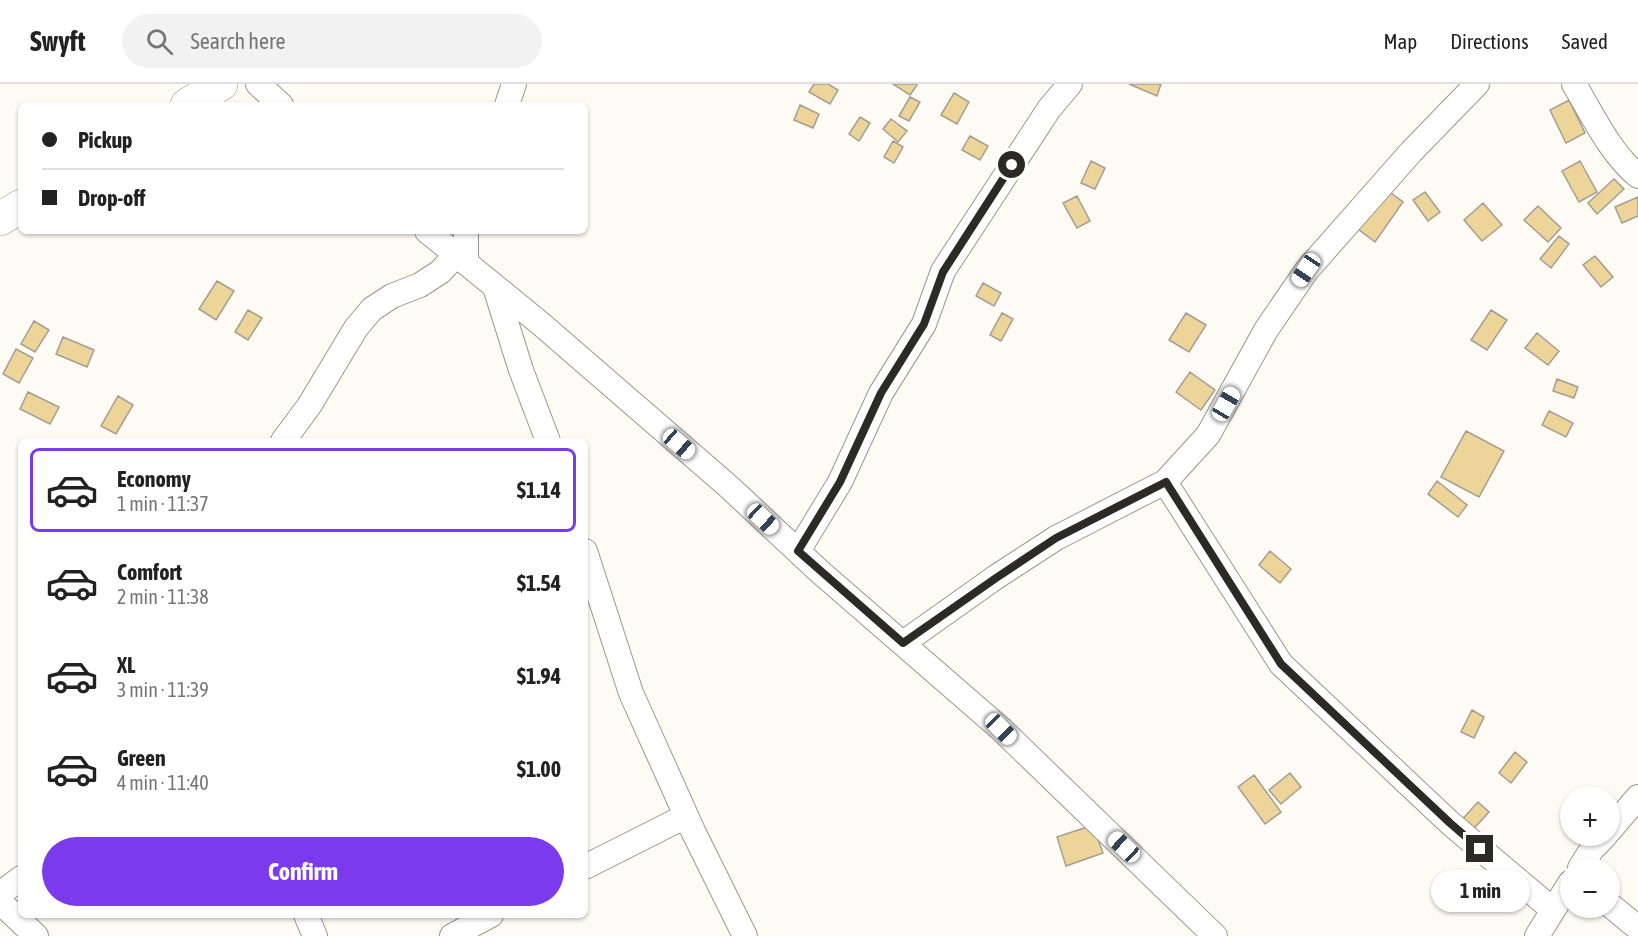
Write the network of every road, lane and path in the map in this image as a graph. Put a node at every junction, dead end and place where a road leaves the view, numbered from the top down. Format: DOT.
graph roads {
  1 [pos="221,84"];
  2 [pos="258,84"];
  3 [pos="514,84"];
  4 [pos="1070,84"];
  5 [pos="1476,84"];
  6 [pos="1574,84"];
  7 [pos="192,102"];
  8 [pos="278,102"];
  9 [pos="508,102"];
  10 [pos="1638,176"];
  11 [pos="18,208"];
  12 [pos="0,219"];
  13 [pos="431,234"];
  14 [pos="465,234"];
  15 [pos="461,259"];
  16 [pos="495,287"];
  17 [pos="285,438"];
  18 [pos="547,438"];
  19 [pos="1166,482"];
  20 [pos="798,551"];
  21 [pos="588,560"];
  22 [pos="903,643"];
  23 [pos="1638,797"];
  24 [pos="686,816"];
  25 [pos="1620,818"];
  26 [pos="588,865"];
  27 [pos="18,883"];
  28 [pos="1560,899"];
  29 [pos="3,908"];
  30 [pos="1553,910"];
  31 [pos="1620,913"];
  32 [pos="307,918"];
  33 [pos="485,918"];
  34 [pos="1638,928"];
  35 [pos="36,936"];
  36 [pos="315,936"];
  37 [pos="452,936"];
  38 [pos="745,936"];
  39 [pos="1215,936"];
  40 [pos="1537,936"];
  1 -- 7 [label="street"];
  2 -- 8 [label="street"];
  3 -- 9 [label="street"];
  4 -- 20 [label="street"];
  5 -- 19 [label="street"];
  6 -- 10 [label="street"];
  11 -- 12 [label="street"];
  13 -- 15 [label="street"];
  14 -- 15 [label="street"];
  15 -- 16 [label="street"];
  15 -- 17 [label="street"];
  16 -- 18 [label="street"];
  16 -- 20 [label="street"];
  19 -- 22 [label="street"];
  19 -- 30 [label="street"];
  20 -- 22 [label="street"];
  21 -- 24 [label="street"];
  22 -- 39 [label="street"];
  23 -- 25 [label="street"];
  24 -- 26 [label="street"];
  24 -- 38 [label="street"];
  27 -- 29 [label="street"];
  28 -- 30 [label="street"];
  29 -- 35 [label="street"];
  30 -- 40 [label="street"];
  31 -- 34 [label="street"];
  32 -- 36 [label="street"];
  33 -- 37 [label="street"];
}
